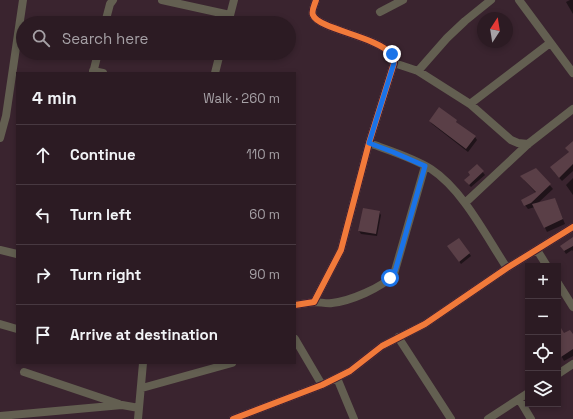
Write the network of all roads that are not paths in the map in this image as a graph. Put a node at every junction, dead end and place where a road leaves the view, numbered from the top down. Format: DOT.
graph roads {
  1 [pos="23,0"];
  2 [pos="113,0"];
  3 [pos="162,0"];
  4 [pos="234,0"];
  5 [pos="316,0"];
  6 [pos="402,0"];
  7 [pos="491,0"];
  8 [pos="519,0"];
  9 [pos="380,12"];
  10 [pos="21,16"];
  11 [pos="107,16"];
  12 [pos="218,16"];
  13 [pos="230,16"];
  14 [pos="550,43"];
  15 [pos="16,48"];
  16 [pos="96,60"];
  17 [pos="218,60"];
  18 [pos="394,63"];
  19 [pos="418,71"];
  20 [pos="93,72"];
  21 [pos="215,72"];
  22 [pos="573,73"];
  23 [pos="470,104"];
  24 [pos="573,108"];
  25 [pos="0,138"];
  26 [pos="369,143"];
  27 [pos="528,144"];
  28 [pos="425,166"];
  29 [pos="465,203"];
  30 [pos="573,227"];
  31 [pos="0,250"];
  32 [pos="537,250"];
  33 [pos="16,254"];
  34 [pos="545,263"];
  35 [pos="506,268"];
  36 [pos="561,288"];
  37 [pos="314,302"];
  38 [pos="296,306"];
  39 [pos="573,307"];
  40 [pos="0,324"];
  41 [pos="16,329"];
  42 [pos="398,337"];
  43 [pos="296,341"];
  44 [pos="143,364"];
  45 [pos="228,364"];
  46 [pos="573,364"];
  47 [pos="24,372"];
  48 [pos="561,372"];
  49 [pos="337,378"];
  50 [pos="322,385"];
  51 [pos="142,388"];
  52 [pos="525,395"];
  53 [pos="519,399"];
  54 [pos="122,405"];
  55 [pos="139,408"];
  56 [pos="0,416"];
  57 [pos="138,419"];
  58 [pos="233,419"];
  59 [pos="354,419"];
  60 [pos="451,419"];
  61 [pos="488,419"];
  62 [pos="532,419"];
  1 -- 10 [label="street"];
  2 -- 11 [label="street"];
  3 -- 12 [label="street"];
  4 -- 13 [label="street"];
  5 -- 18 [label="street"];
  6 -- 9 [label="street"];
  7 -- 19 [label="street"];
  8 -- 14 [label="street"];
  14 -- 22 [label="street"];
  14 -- 23 [label="street"];
  15 -- 25 [label="street"];
  16 -- 20 [label="street"];
  17 -- 21 [label="street"];
  18 -- 19 [label="street"];
  18 -- 26 [label="street"];
  19 -- 23 [label="street"];
  23 -- 27 [label="street"];
  24 -- 27 [label="street"];
  26 -- 28 [label="street"];
  26 -- 37 [label="street"];
  27 -- 29 [label="street"];
  28 -- 29 [label="street"];
  28 -- 37 [label="street"];
  29 -- 35 [label="street"];
  30 -- 32 [label="street"];
  31 -- 33 [label="street"];
  32 -- 34 [label="street"];
  32 -- 35 [label="street"];
  35 -- 42 [label="street"];
  36 -- 39 [label="street"];
  37 -- 38 [label="street"];
  40 -- 41 [label="street"];
  42 -- 49 [label="street"];
  42 -- 60 [label="street"];
  43 -- 50 [label="street"];
  44 -- 51 [label="street"];
  45 -- 51 [label="street"];
  46 -- 48 [label="street"];
  47 -- 54 [label="street"];
  49 -- 50 [label="street"];
  49 -- 59 [label="street"];
  50 -- 58 [label="street"];
  51 -- 55 [label="street"];
  52 -- 53 [label="street"];
  53 -- 61 [label="street"];
  53 -- 62 [label="street"];
  54 -- 55 [label="street"];
  54 -- 56 [label="street"];
  55 -- 57 [label="street"];
}
